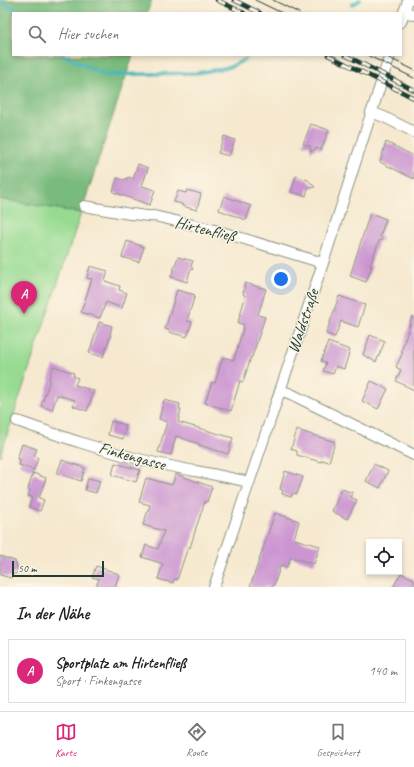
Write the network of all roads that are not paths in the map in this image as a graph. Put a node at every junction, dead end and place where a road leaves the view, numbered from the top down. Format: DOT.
graph roads {
  1 [pos="408,0"];
  2 [pos="409,13"];
  3 [pos="402,21"];
  4 [pos="390,56"];
  5 [pos="372,112"];
  6 [pos="414,132"];
  7 [pos="84,206"];
  8 [pos="322,263"];
  9 [pos="280,390"];
  10 [pos="17,421"];
  11 [pos="414,455"];
  12 [pos="249,482"];
  13 [pos="214,587"];
  1 -- 2 [label="street"];
  2 -- 3 [label="street"];
  4 -- 5 [label="street, Waldstraße"];
  5 -- 6 [label="street"];
  5 -- 8 [label="street, Waldstraße"];
  7 -- 8 [label="street, Hirtenfließ"];
  8 -- 9 [label="street, Waldstraße"];
  9 -- 11 [label="street"];
  9 -- 12 [label="street, Waldstraße"];
  10 -- 12 [label="street, Finkengasse"];
  12 -- 13 [label="street, Waldstraße"];
}
